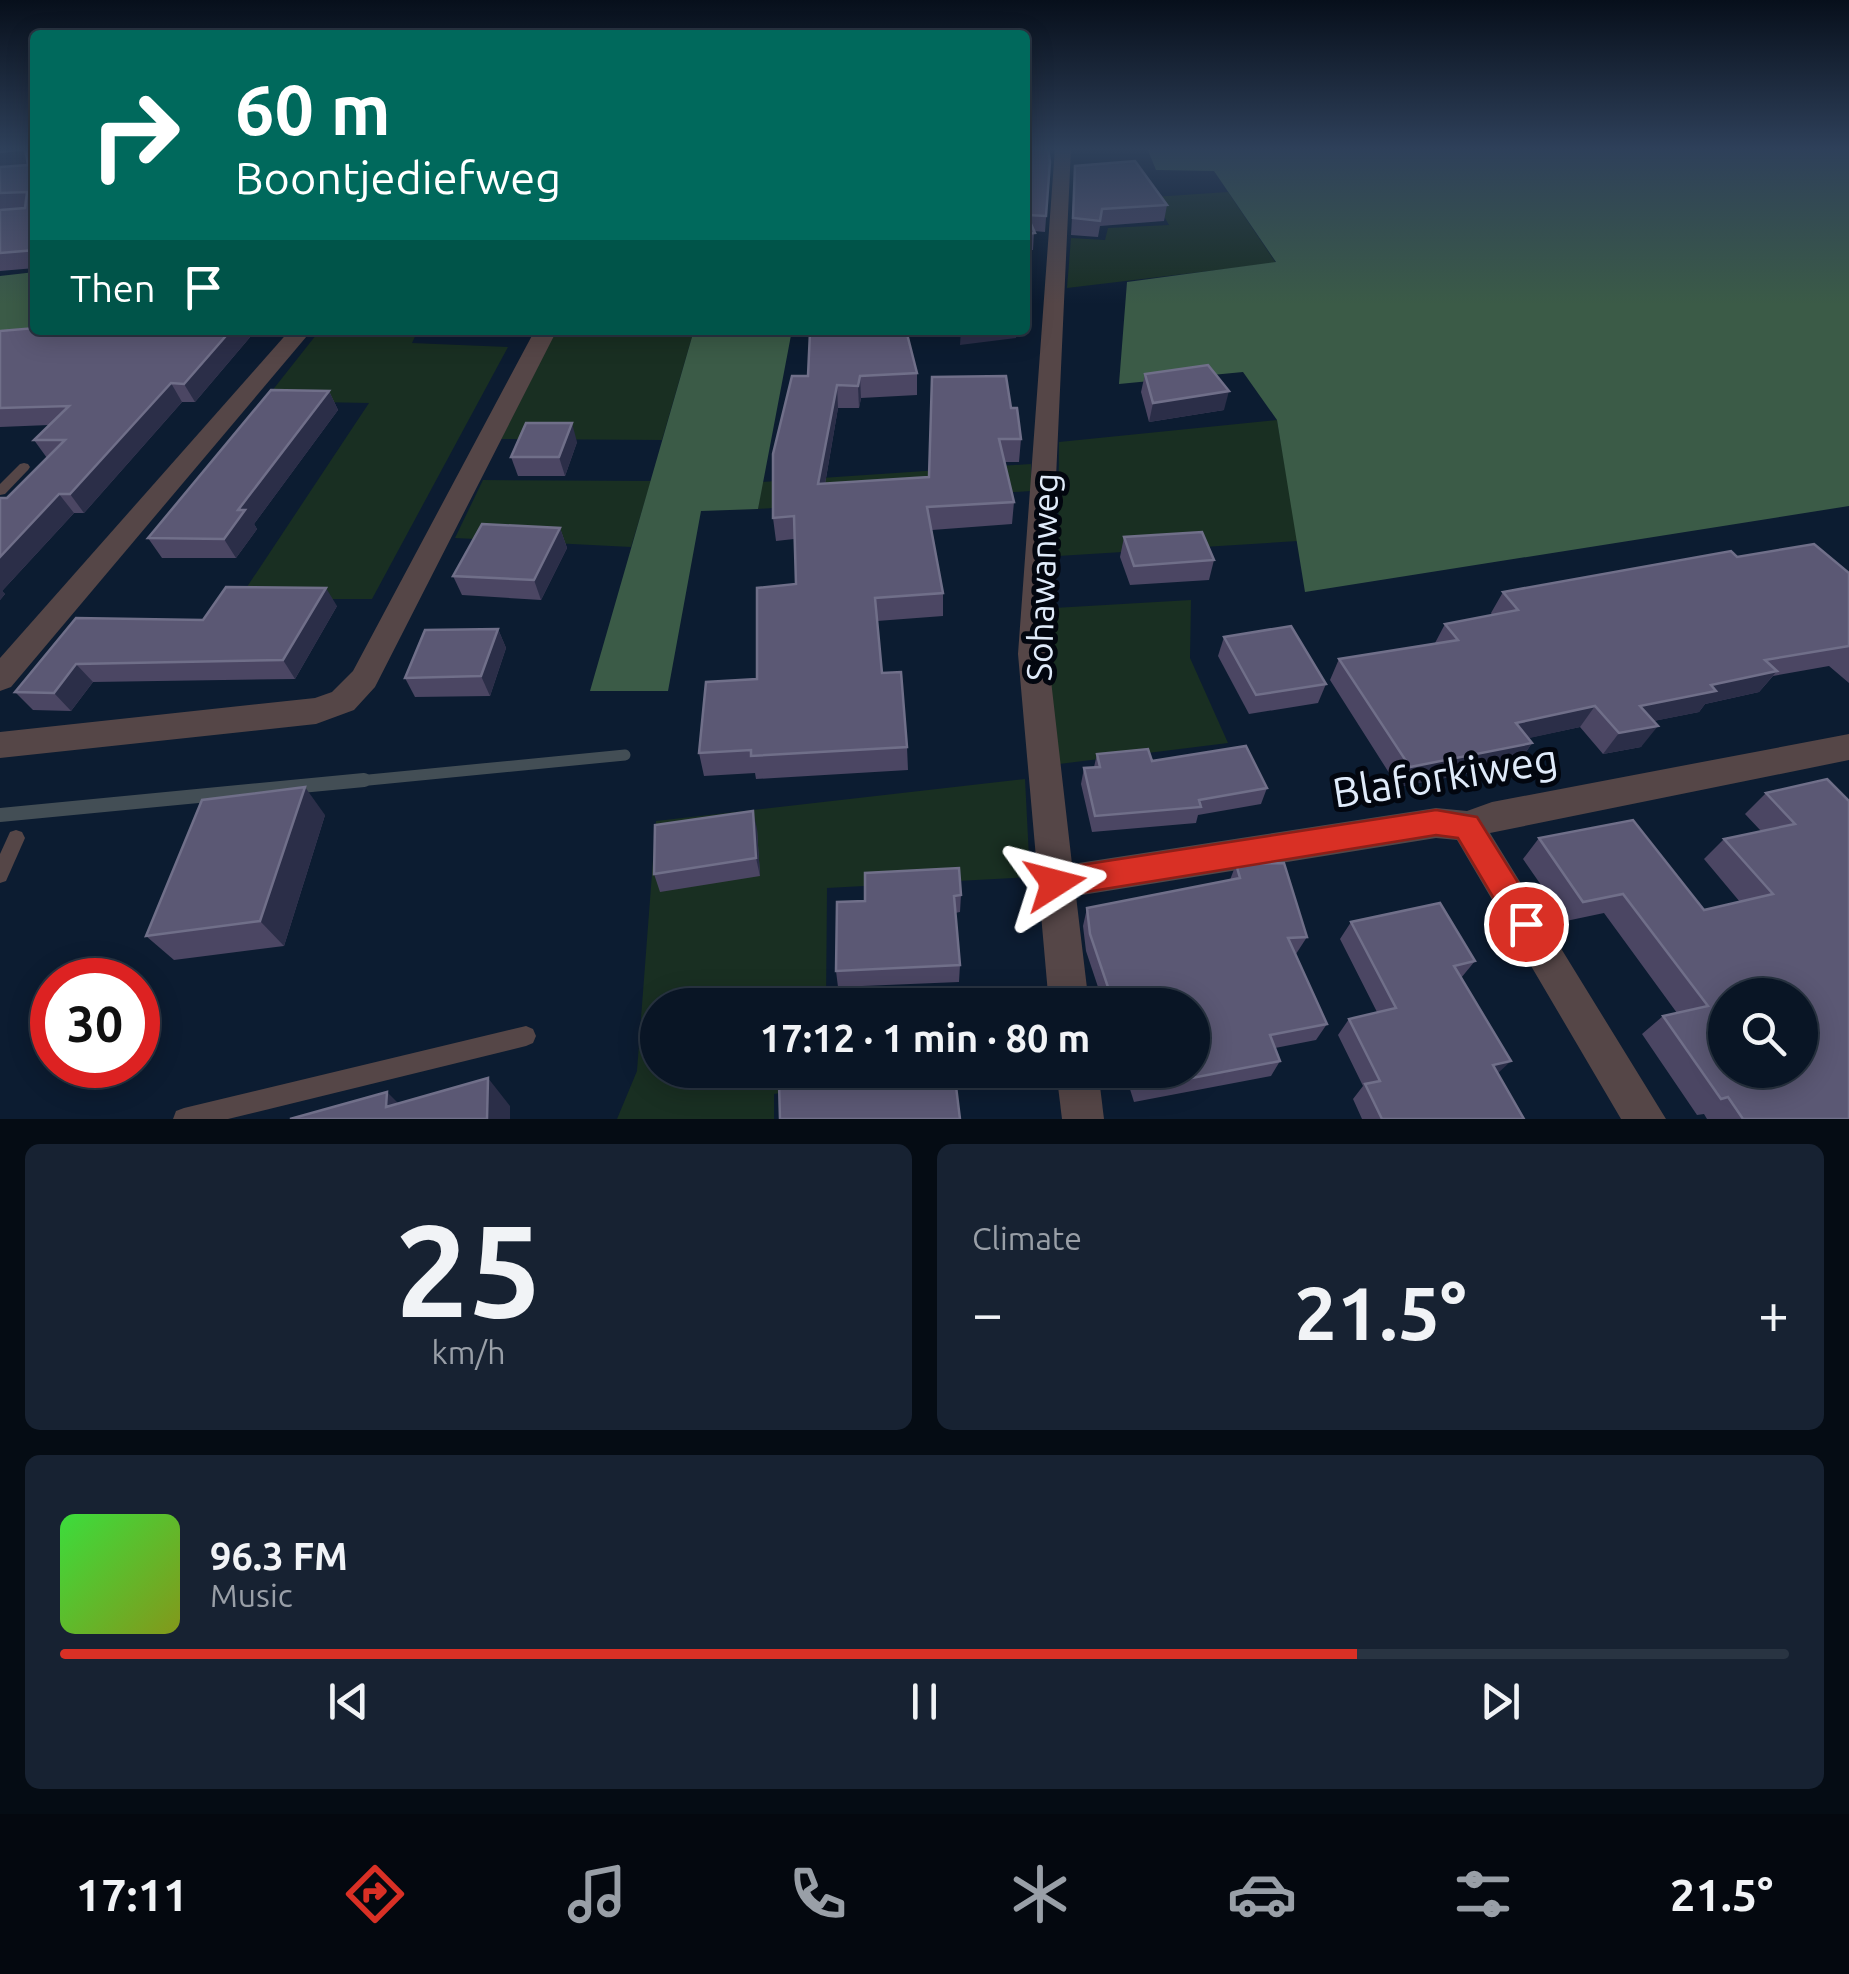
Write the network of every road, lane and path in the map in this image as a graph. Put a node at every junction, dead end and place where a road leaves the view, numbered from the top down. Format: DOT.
graph roads {
  1 [pos="1060,200"];
  2 [pos="298,335"];
  3 [pos="543,335"];
  4 [pos="24,467"];
  5 [pos="0,490"];
  6 [pos="0,679"];
  7 [pos="0,745"];
  8 [pos="1849,748"];
  9 [pos="1467,826"];
  10 [pos="16,838"];
  11 [pos="0,875"];
  12 [pos="1055,883"];
  13 [pos="1067,988"];
  14 [pos="526,1036"];
  15 [pos="1079,1088"];
  16 [pos="184,1119"];
  17 [pos="1083,1119"];
  18 [pos="1645,1119"];
  1 -- 12 [label="street, Sohawanweg"];
  2 -- 6 [label="street"];
  3 -- 7 [label="street"];
  4 -- 5 [label="lane"];
  8 -- 9 [label="street, Blaforkiweg"];
  9 -- 12 [label="street, Blaforkiweg"];
  9 -- 18 [label="street"];
  10 -- 11 [label="lane"];
  12 -- 13 [label="street, Sohawanweg"];
  14 -- 16 [label="lane"];
  15 -- 17 [label="street"];
}
